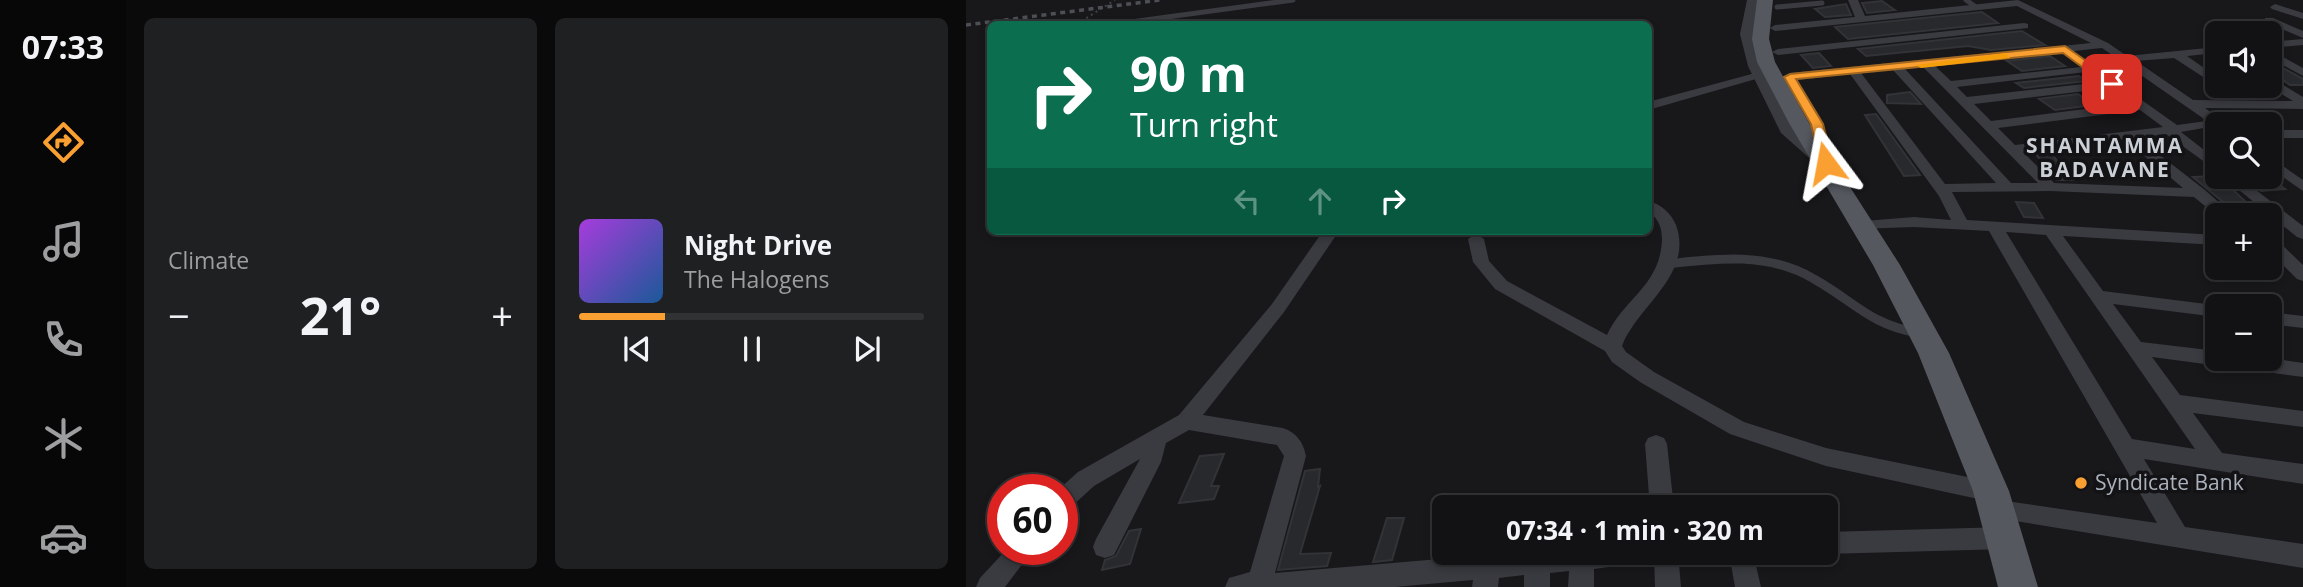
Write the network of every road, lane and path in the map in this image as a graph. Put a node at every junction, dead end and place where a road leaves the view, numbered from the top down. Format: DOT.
graph roads {
  1 [pos="1115,0"];
  2 [pos="1293,0"];
  3 [pos="1753,0"];
  4 [pos="1853,0"];
  5 [pos="2288,0"];
  6 [pos="1774,3"];
  7 [pos="1822,3"];
  8 [pos="1971,3"];
  9 [pos="2303,4"];
  10 [pos="2275,8"];
  11 [pos="2303,16"];
  12 [pos="1856,19"];
  13 [pos="2269,20"];
  14 [pos="1082,21"];
  15 [pos="1138,21"];
  16 [pos="2024,26"];
  17 [pos="1775,28"];
  18 [pos="2302,41"];
  19 [pos="1878,42"];
  20 [pos="2282,44"];
  21 [pos="2104,45"];
  22 [pos="2065,49"];
  23 [pos="2205,51"];
  24 [pos="1778,52"];
  25 [pos="2176,54"];
  26 [pos="2126,59"];
  27 [pos="2282,60"];
  28 [pos="1927,64"];
  29 [pos="1897,68"];
  30 [pos="2091,69"];
  31 [pos="1854,72"];
  32 [pos="2303,73"];
  33 [pos="2205,74"];
  34 [pos="1759,75"];
  35 [pos="1790,77"];
  36 [pos="2112,84"];
  37 [pos="1947,85"];
  38 [pos="2282,89"];
  39 [pos="2242,98"];
  40 [pos="1964,101"];
  41 [pos="2303,103"];
  42 [pos="2192,104"];
  43 [pos="2251,104"];
  44 [pos="1652,105"];
  45 [pos="2141,106"];
  46 [pos="2205,114"];
  47 [pos="1989,125"];
  48 [pos="2205,125"];
  49 [pos="2171,129"];
  50 [pos="2282,134"];
  51 [pos="2303,134"];
  52 [pos="2127,135"];
  53 [pos="2012,149"];
  54 [pos="2205,157"];
  55 [pos="1826,163"];
  56 [pos="2282,170"];
  57 [pos="2287,174"];
  58 [pos="2303,174"];
  59 [pos="2007,187"];
  60 [pos="2050,187"];
  61 [pos="2303,187"];
  62 [pos="1940,188"];
  63 [pos="2245,189"];
  64 [pos="2200,193"];
  65 [pos="2211,203"];
  66 [pos="1652,207"];
  67 [pos="1961,223"];
  68 [pos="1864,226"];
  69 [pos="1994,226"];
  70 [pos="2050,229"];
  71 [pos="2303,234"];
  72 [pos="1328,235"];
  73 [pos="1476,239"];
  74 [pos="2205,239"];
  75 [pos="2282,243"];
  76 [pos="2303,244"];
  77 [pos="2282,255"];
  78 [pos="1667,264"];
  79 [pos="2303,275"];
  80 [pos="2098,296"];
  81 [pos="2205,309"];
  82 [pos="2282,319"];
  83 [pos="2303,322"];
  84 [pos="1921,334"];
  85 [pos="1612,346"];
  86 [pos="2135,348"];
  87 [pos="2205,357"];
  88 [pos="2282,367"];
  89 [pos="2303,370"];
  90 [pos="2174,402"];
  91 [pos="2303,419"];
  92 [pos="1186,421"];
  93 [pos="1157,437"];
  94 [pos="1656,444"];
  95 [pos="2123,447"];
  96 [pos="2216,461"];
  97 [pos="2303,474"];
  98 [pos="1078,484"];
  99 [pos="1661,495"];
  100 [pos="1999,513"];
  101 [pos="2178,535"];
  102 [pos="1838,541"];
  103 [pos="1105,547"];
  104 [pos="2303,556"];
  105 [pos="1008,565"];
  106 [pos="1563,565"];
  107 [pos="1582,565"];
  108 [pos="1667,565"];
  109 [pos="1743,565"];
  110 [pos="1537,575"];
  111 [pos="1486,577"];
  112 [pos="1400,581"];
  113 [pos="1250,585"];
  114 [pos="989,587"];
  115 [pos="1581,587"];
  116 [pos="1668,587"];
  117 [pos="1748,587"];
  118 [pos="2018,587"];
  1 -- 14 [label="path"];
  2 -- 15 [label="lane"];
  3 -- 34 [label="street"];
  4 -- 12 [label="street"];
  5 -- 9 [label="street"];
  6 -- 7 [label="lane"];
  6 -- 17 [label="main road"];
  6 -- 55 [label="main road"];
  8 -- 12 [label="street"];
  8 -- 21 [label="street"];
  10 -- 11 [label="street"];
  12 -- 17 [label="street"];
  12 -- 19 [label="street"];
  13 -- 18 [label="street"];
  16 -- 19 [label="street"];
  17 -- 24 [label="main road"];
  18 -- 20 [label="street"];
  19 -- 24 [label="street"];
  21 -- 22 [label="street"];
  21 -- 26 [label="street"];
  22 -- 28 [label="street"];
  22 -- 30 [label="street"];
  23 -- 25 [label="street"];
  24 -- 35 [label="main road"];
  25 -- 26 [label="street"];
  25 -- 33 [label="street"];
  26 -- 42 [label="street"];
  27 -- 32 [label="street"];
  28 -- 29 [label="street"];
  28 -- 37 [label="street"];
  29 -- 31 [label="street"];
  29 -- 59 [label="street"];
  30 -- 36 [label="street"];
  30 -- 37 [label="street"];
  31 -- 35 [label="street"];
  31 -- 62 [label="street"];
  34 -- 44 [label="street"];
  34 -- 55 [label="street"];
  35 -- 55 [label="main road"];
  36 -- 40 [label="street"];
  36 -- 45 [label="street"];
  37 -- 40 [label="street"];
  38 -- 41 [label="street"];
  39 -- 43 [label="street"];
  40 -- 47 [label="street"];
  41 -- 43 [label="street"];
  42 -- 43 [label="street"];
  42 -- 46 [label="street"];
  45 -- 47 [label="street"];
  45 -- 49 [label="street"];
  47 -- 53 [label="street"];
  48 -- 49 [label="street"];
  49 -- 52 [label="street"];
  49 -- 54 [label="street"];
  50 -- 51 [label="street"];
  52 -- 53 [label="street"];
  52 -- 64 [label="street"];
  53 -- 60 [label="street"];
  55 -- 68 [label="main road"];
  56 -- 57 [label="street"];
  57 -- 58 [label="street"];
  57 -- 61 [label="street"];
  59 -- 60 [label="street"];
  59 -- 62 [label="street"];
  60 -- 64 [label="street"];
  62 -- 67 [label="street"];
  63 -- 71 [label="street"];
  64 -- 65 [label="street"];
  66 -- 78 [label="street"];
  67 -- 68 [label="street"];
  67 -- 69 [label="street"];
  68 -- 84 [label="main road"];
  69 -- 70 [label="street"];
  69 -- 95 [label="street"];
  70 -- 74 [label="street"];
  70 -- 80 [label="street"];
  72 -- 92 [label="street"];
  73 -- 85 [label="street"];
  75 -- 76 [label="street"];
  77 -- 79 [label="street"];
  78 -- 84 [label="lane"];
  78 -- 85 [label="street"];
  80 -- 81 [label="street"];
  80 -- 86 [label="street"];
  82 -- 83 [label="street"];
  84 -- 100 [label="main road"];
  85 -- 100 [label="street"];
  86 -- 87 [label="street"];
  86 -- 90 [label="street"];
  88 -- 89 [label="street"];
  90 -- 91 [label="street"];
  90 -- 96 [label="street"];
  92 -- 93 [label="street"];
  92 -- 113 [label="street"];
  93 -- 98 [label="street"];
  93 -- 103 [label="street"];
  94 -- 99 [label="street"];
  95 -- 96 [label="street"];
  95 -- 101 [label="street"];
  96 -- 97 [label="street"];
  100 -- 101 [label="street"];
  100 -- 102 [label="street"];
  100 -- 118 [label="main road"];
  101 -- 104 [label="street"];
  105 -- 114 [label="street"];
  106 -- 110 [label="street"];
  107 -- 115 [label="street"];
  108 -- 116 [label="street"];
  109 -- 117 [label="street"];
  110 -- 111 [label="street"];
  111 -- 112 [label="street"];
  112 -- 113 [label="street"];
}
